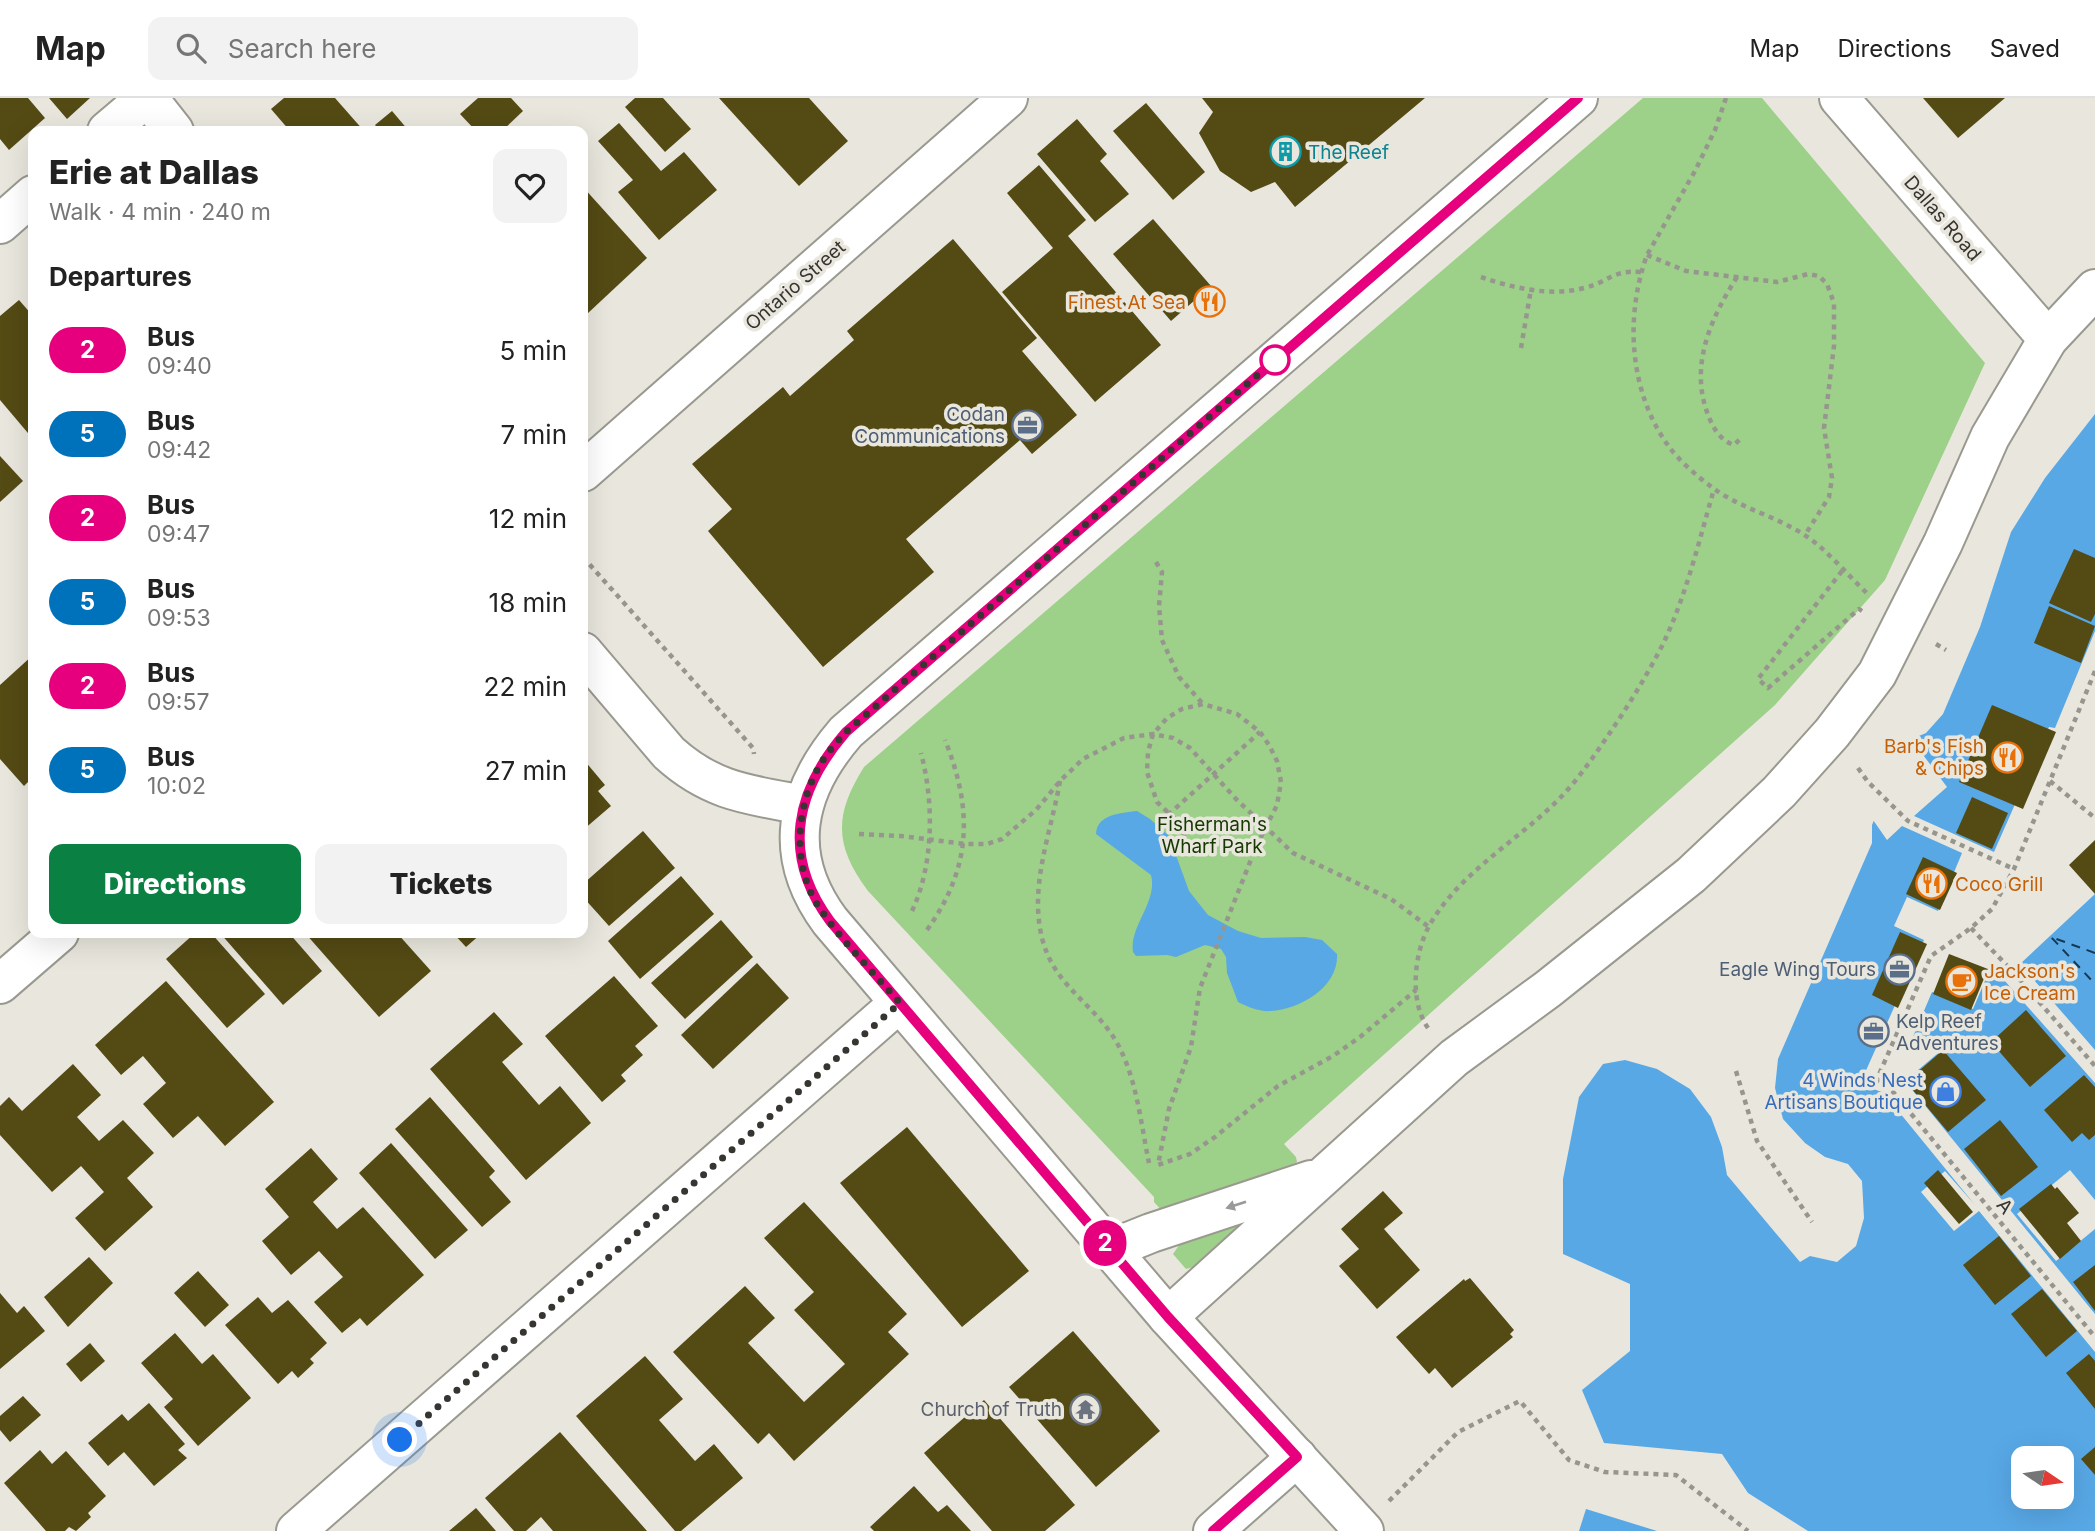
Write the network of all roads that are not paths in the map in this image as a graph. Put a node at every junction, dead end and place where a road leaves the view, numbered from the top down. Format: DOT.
graph roads {
  1 [pos="147,98"];
  2 [pos="1008,98"];
  3 [pos="1578,98"];
  4 [pos="1839,98"];
  5 [pos="113,126"];
  6 [pos="170,126"];
  7 [pos="28,199"];
  8 [pos="0,224"];
  9 [pos="2095,289"];
  10 [pos="2048,339"];
  11 [pos="588,468"];
  12 [pos="588,658"];
  13 [pos="804,805"];
  14 [pos="52,938"];
  15 [pos="0,984"];
  16 [pos="900,1003"];
  17 [pos="1324,1176"];
  18 [pos="1111,1249"];
  19 [pos="1168,1317"];
  20 [pos="1297,1457"];
  21 [pos="1363,1530"];
  22 [pos="296,1531"];
  23 [pos="1213,1531"];
  1 -- 5 [label="street"];
  1 -- 6 [label="street"];
  2 -- 11 [label="street, Ontario Street"];
  3 -- 13 [label="street"];
  4 -- 10 [label="street, Dallas Road"];
  7 -- 8 [label="street"];
  9 -- 10 [label="street"];
  10 -- 17 [label="street"];
  12 -- 13 [label="street"];
  13 -- 16 [label="street"];
  14 -- 15 [label="street"];
  16 -- 18 [label="street"];
  16 -- 22 [label="street"];
  17 -- 18 [label="street, one-way"];
  17 -- 19 [label="street"];
  18 -- 19 [label="street"];
  19 -- 20 [label="street"];
  20 -- 21 [label="street"];
  20 -- 23 [label="street"];
}
